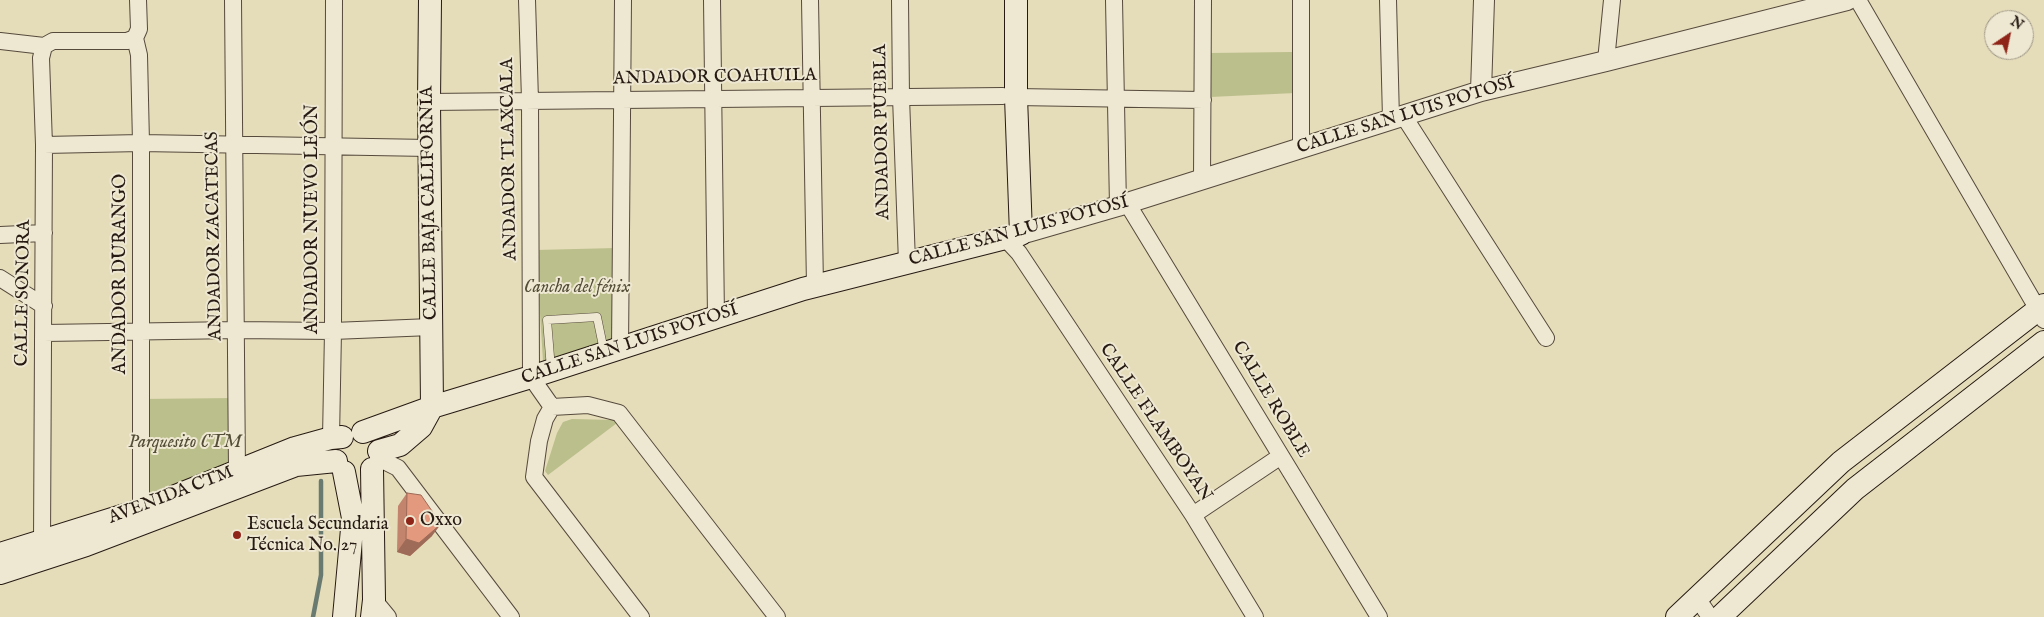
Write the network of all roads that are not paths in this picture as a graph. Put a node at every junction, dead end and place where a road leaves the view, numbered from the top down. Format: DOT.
graph roads {
  1 [pos="138,0"];
  2 [pos="233,0"];
  3 [pos="334,0"];
  4 [pos="430,0"];
  5 [pos="527,0"];
  6 [pos="623,0"];
  7 [pos="712,0"];
  8 [pos="810,0"];
  9 [pos="900,0"];
  10 [pos="1002,0"];
  11 [pos="1016,0"];
  12 [pos="1114,0"];
  13 [pos="1204,0"];
  14 [pos="1302,0"];
  15 [pos="1388,0"];
  16 [pos="1484,0"];
  17 [pos="1612,0"];
  18 [pos="1847,0"];
  19 [pos="1858,0"];
  20 [pos="135,38"];
  21 [pos="0,41"];
  22 [pos="44,46"];
  23 [pos="1606,61"];
  24 [pos="1481,91"];
  25 [pos="1009,96"];
  26 [pos="812,97"];
  27 [pos="901,97"];
  28 [pos="713,99"];
  29 [pos="1116,99"];
  30 [pos="530,100"];
  31 [pos="622,100"];
  32 [pos="1202,100"];
  33 [pos="429,102"];
  34 [pos="1397,117"];
  35 [pos="141,143"];
  36 [pos="44,145"];
  37 [pos="234,145"];
  38 [pos="332,146"];
  39 [pos="429,148"];
  40 [pos="1301,148"];
  41 [pos="1202,179"];
  42 [pos="1123,205"];
  43 [pos="44,234"];
  44 [pos="0,235"];
  45 [pos="1015,242"];
  46 [pos="907,263"];
  47 [pos="0,278"];
  48 [pos="815,286"];
  49 [pos="44,306"];
  50 [pos="2042,311"];
  51 [pos="716,317"];
  52 [pos="431,327"];
  53 [pos="237,330"];
  54 [pos="333,331"];
  55 [pos="141,332"];
  56 [pos="44,333"];
  57 [pos="1546,338"];
  58 [pos="2044,342"];
  59 [pos="612,350"];
  60 [pos="541,374"];
  61 [pos="552,406"];
  62 [pos="432,407"];
  63 [pos="345,436"];
  64 [pos="1281,456"];
  65 [pos="377,460"];
  66 [pos="340,467"];
  67 [pos="237,471"];
  68 [pos="141,510"];
  69 [pos="1193,515"];
  70 [pos="42,540"];
  71 [pos="0,554"];
  72 [pos="0,573"];
  73 [pos="1697,598"];
  74 [pos="378,611"];
  75 [pos="344,617"];
  76 [pos="511,617"];
  77 [pos="641,617"];
  78 [pos="777,617"];
  79 [pos="1254,617"];
  80 [pos="1379,617"];
  81 [pos="1677,617"];
  82 [pos="1710,617"];
  83 [pos="1720,617"];
  1 -- 20 [label="street"];
  2 -- 37 [label="street, ANDADOR ZACATECAS"];
  3 -- 38 [label="street, ANDADOR NUEVO LEÓN"];
  4 -- 33 [label="main road, CALLE BAJA CALIFORNIA"];
  5 -- 30 [label="street, ANDADOR TLAXCALA"];
  6 -- 31 [label="street"];
  7 -- 28 [label="street"];
  8 -- 26 [label="street"];
  9 -- 27 [label="street, ANDADOR PUEBLA"];
  10 -- 25 [label="main road"];
  11 -- 25 [label="main road"];
  12 -- 29 [label="street"];
  13 -- 32 [label="street"];
  14 -- 40 [label="street"];
  15 -- 34 [label="street"];
  16 -- 24 [label="street"];
  17 -- 23 [label="street"];
  18 -- 23 [label="street, CALLE SAN LUIS POTOSÍ"];
  19 -- 50 [label="street"];
  20 -- 22 [label="street"];
  20 -- 35 [label="street, ANDADOR DURANGO"];
  21 -- 22 [label="street"];
  22 -- 36 [label="street, CALLE SONORA"];
  23 -- 24 [label="street, CALLE SAN LUIS POTOSÍ"];
  24 -- 34 [label="street, CALLE SAN LUIS POTOSÍ"];
  25 -- 27 [label="street, ANDADOR COAHUILA"];
  25 -- 29 [label="street, ANDADOR COAHUILA"];
  25 -- 45 [label="main road"];
  26 -- 27 [label="street, ANDADOR COAHUILA"];
  26 -- 28 [label="street, ANDADOR COAHUILA"];
  26 -- 48 [label="street"];
  27 -- 46 [label="street, ANDADOR PUEBLA"];
  28 -- 31 [label="street, ANDADOR COAHUILA"];
  28 -- 51 [label="street"];
  29 -- 32 [label="street, ANDADOR COAHUILA"];
  29 -- 42 [label="street"];
  30 -- 31 [label="street, ANDADOR COAHUILA"];
  30 -- 33 [label="street, ANDADOR COAHUILA"];
  30 -- 60 [label="street, ANDADOR TLAXCALA"];
  31 -- 59 [label="street"];
  32 -- 41 [label="street"];
  33 -- 39 [label="main road, CALLE BAJA CALIFORNIA"];
  34 -- 40 [label="street, CALLE SAN LUIS POTOSÍ"];
  34 -- 57 [label="street"];
  35 -- 36 [label="street"];
  35 -- 37 [label="street"];
  35 -- 55 [label="street, ANDADOR DURANGO"];
  36 -- 43 [label="street, CALLE SONORA"];
  37 -- 38 [label="street"];
  37 -- 53 [label="street, ANDADOR ZACATECAS"];
  38 -- 39 [label="street"];
  38 -- 54 [label="street, ANDADOR NUEVO LEÓN"];
  39 -- 52 [label="main road, CALLE BAJA CALIFORNIA"];
  40 -- 41 [label="street, CALLE SAN LUIS POTOSÍ"];
  41 -- 42 [label="street, CALLE SAN LUIS POTOSÍ"];
  42 -- 45 [label="street, CALLE SAN LUIS POTOSÍ"];
  42 -- 64 [label="street, CALLE ROBLE"];
  43 -- 44 [label="street"];
  43 -- 49 [label="street, CALLE SONORA"];
  45 -- 46 [label="main road, CALLE SAN LUIS POTOSÍ"];
  45 -- 69 [label="street, CALLE FLAMBOYAN"];
  46 -- 48 [label="main road, CALLE SAN LUIS POTOSÍ"];
  47 -- 49 [label="street"];
  48 -- 51 [label="main road, CALLE SAN LUIS POTOSÍ"];
  49 -- 56 [label="street, CALLE SONORA"];
  50 -- 73 [label="main road"];
  51 -- 59 [label="main road, CALLE SAN LUIS POTOSÍ"];
  52 -- 54 [label="street"];
  52 -- 62 [label="main road, CALLE BAJA CALIFORNIA"];
  53 -- 54 [label="street"];
  53 -- 55 [label="street"];
  53 -- 67 [label="street, ANDADOR ZACATECAS"];
  54 -- 63 [label="street, ANDADOR NUEVO LEÓN"];
  55 -- 56 [label="street"];
  55 -- 68 [label="street, ANDADOR DURANGO"];
  56 -- 70 [label="street, CALLE SONORA"];
  58 -- 83 [label="main road"];
  59 -- 60 [label="main road, CALLE SAN LUIS POTOSÍ"];
  59 -- 60 [label="lane"];
  60 -- 61 [label="street"];
  60 -- 62 [label="main road, CALLE SAN LUIS POTOSÍ"];
  61 -- 77 [label="street"];
  61 -- 78 [label="street"];
  62 -- 63 [label="main road, CALLE SAN LUIS POTOSÍ"];
  62 -- 65 [label="main road"];
  63 -- 65 [label="main road"];
  63 -- 66 [label="main road"];
  63 -- 67 [label="main road, AVENIDA CTM"];
  64 -- 69 [label="street"];
  64 -- 80 [label="street, CALLE ROBLE"];
  65 -- 66 [label="main road"];
  65 -- 74 [label="main road"];
  65 -- 76 [label="street"];
  66 -- 72 [label="main road, AVENIDA CTM"];
  66 -- 75 [label="main road"];
  67 -- 68 [label="main road, AVENIDA CTM"];
  68 -- 70 [label="main road, AVENIDA CTM"];
  69 -- 79 [label="street, CALLE FLAMBOYAN"];
  70 -- 71 [label="main road, AVENIDA CTM"];
  73 -- 81 [label="main road"];
  73 -- 82 [label="street"];
}
